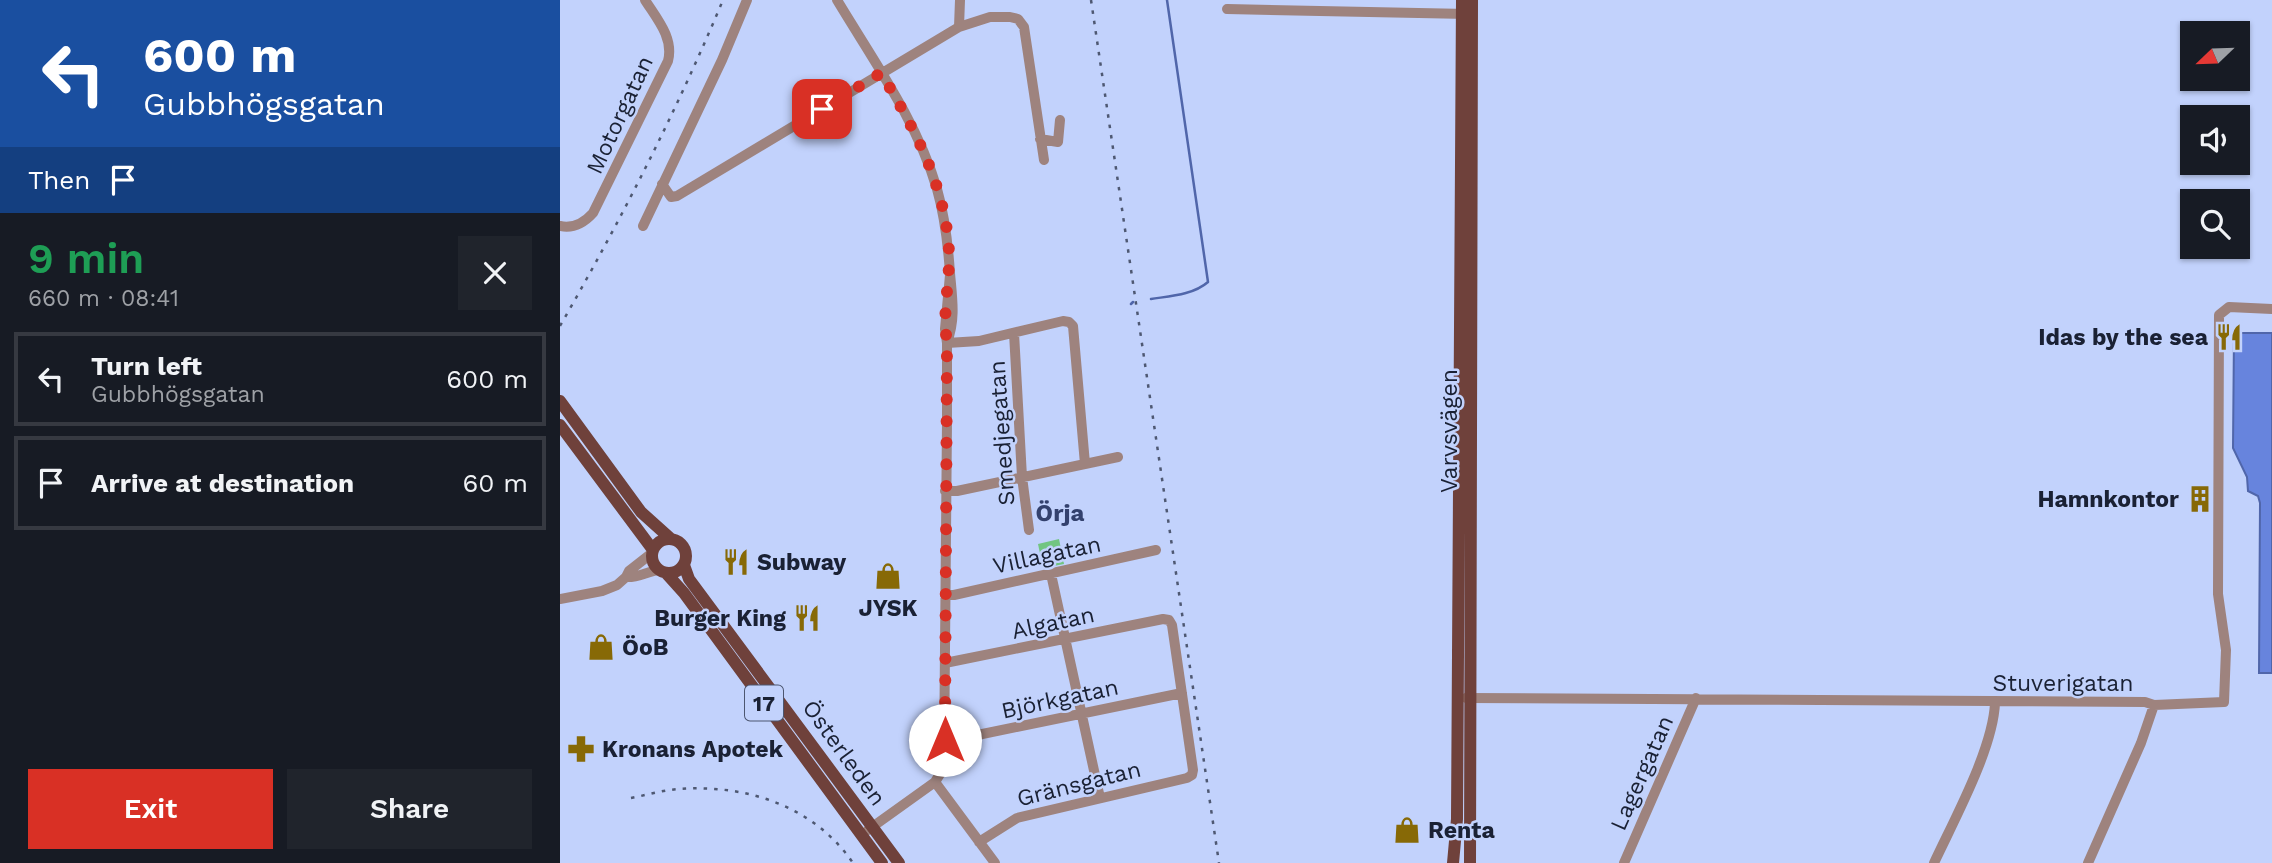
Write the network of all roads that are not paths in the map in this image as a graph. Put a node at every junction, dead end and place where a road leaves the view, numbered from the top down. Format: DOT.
graph roads {
  1 [pos="645,0"];
  2 [pos="747,0"];
  3 [pos="837,0"];
  4 [pos="960,0"];
  5 [pos="1472,0"];
  6 [pos="1227,9"];
  7 [pos="1465,9"];
  8 [pos="959,27"];
  9 [pos="881,73"];
  10 [pos="1060,120"];
  11 [pos="1040,139"];
  12 [pos="1040,154"];
  13 [pos="662,184"];
  14 [pos="560,226"];
  15 [pos="643,226"];
  16 [pos="2272,309"];
  17 [pos="1014,333"];
  18 [pos="947,342"];
  19 [pos="560,401"];
  20 [pos="560,425"];
  21 [pos="1118,457"];
  22 [pos="1085,464"];
  23 [pos="1022,477"];
  24 [pos="946,491"];
  25 [pos="1029,530"];
  26 [pos="671,539"];
  27 [pos="653,551"];
  28 [pos="1156,551"];
  29 [pos="684,565"];
  30 [pos="663,571"];
  31 [pos="1051,574"];
  32 [pos="626,577"];
  33 [pos="945,595"];
  34 [pos="560,600"];
  35 [pos="1065,640"];
  36 [pos="945,663"];
  37 [pos="1182,693"];
  38 [pos="1464,698"];
  39 [pos="1696,698"];
  40 [pos="1995,703"];
  41 [pos="2154,705"];
  42 [pos="1081,714"];
  43 [pos="945,740"];
  44 [pos="935,782"];
  45 [pos="1100,798"];
  46 [pos="1457,819"];
  47 [pos="867,830"];
  48 [pos="979,842"];
  49 [pos="882,863"];
  50 [pos="899,863"];
  51 [pos="995,863"];
  52 [pos="1453,863"];
  53 [pos="1461,863"];
  54 [pos="1470,863"];
  55 [pos="1624,863"];
  56 [pos="1934,863"];
  57 [pos="2088,863"];
  1 -- 14 [label="street, Motorgatan"];
  2 -- 13 [label="street"];
  3 -- 9 [label="street"];
  4 -- 8 [label="street"];
  5 -- 7 [label="main road, Varvsvägen"];
  6 -- 7 [label="street"];
  7 -- 38 [label="main road, Varvsvägen"];
  8 -- 9 [label="street"];
  8 -- 11 [label="street"];
  9 -- 13 [label="street"];
  9 -- 18 [label="street"];
  10 -- 11 [label="street"];
  11 -- 12 [label="street"];
  13 -- 15 [label="street"];
  16 -- 41 [label="street, Stuverigatan"];
  17 -- 18 [label="street"];
  17 -- 22 [label="street"];
  17 -- 23 [label="street, Smedjegatan"];
  18 -- 24 [label="street"];
  19 -- 26 [label="main road, 17"];
  20 -- 27 [label="main road, 17"];
  21 -- 22 [label="street"];
  22 -- 23 [label="street"];
  23 -- 24 [label="street"];
  23 -- 25 [label="street, Smedjegatan"];
  24 -- 33 [label="street"];
  26 -- 27 [label="main road"];
  26 -- 29 [label="main road, 17"];
  27 -- 30 [label="main road, 17"];
  27 -- 32 [label="street"];
  28 -- 31 [label="street, Villagatan"];
  29 -- 30 [label="main road"];
  29 -- 47 [label="main road, Österleden / 17"];
  30 -- 32 [label="street"];
  30 -- 47 [label="main road, Österleden / 17"];
  31 -- 33 [label="street, Villagatan"];
  31 -- 35 [label="street"];
  32 -- 34 [label="street"];
  33 -- 36 [label="street"];
  35 -- 36 [label="street, Algatan"];
  35 -- 37 [label="street, Algatan"];
  35 -- 42 [label="street"];
  36 -- 43 [label="street"];
  37 -- 42 [label="street, Björkgatan"];
  37 -- 45 [label="street, Gränsgatan"];
  38 -- 39 [label="street, Stuverigatan"];
  38 -- 46 [label="main road, Varvsvägen"];
  38 -- 54 [label="main road, Varvsvägen"];
  39 -- 40 [label="street, Stuverigatan"];
  39 -- 55 [label="street, Lagergatan"];
  40 -- 41 [label="street, Stuverigatan"];
  40 -- 56 [label="street"];
  41 -- 57 [label="street"];
  42 -- 43 [label="street, Björkgatan"];
  42 -- 45 [label="street"];
  43 -- 44 [label="street"];
  44 -- 47 [label="street"];
  44 -- 48 [label="street"];
  45 -- 48 [label="street, Gränsgatan"];
  46 -- 52 [label="main road, Varvsvägen"];
  46 -- 53 [label="main road, Varvsvägen"];
  47 -- 49 [label="main road, Österleden / 17"];
  47 -- 50 [label="main road, Österleden / 17"];
  48 -- 51 [label="street"];
}
